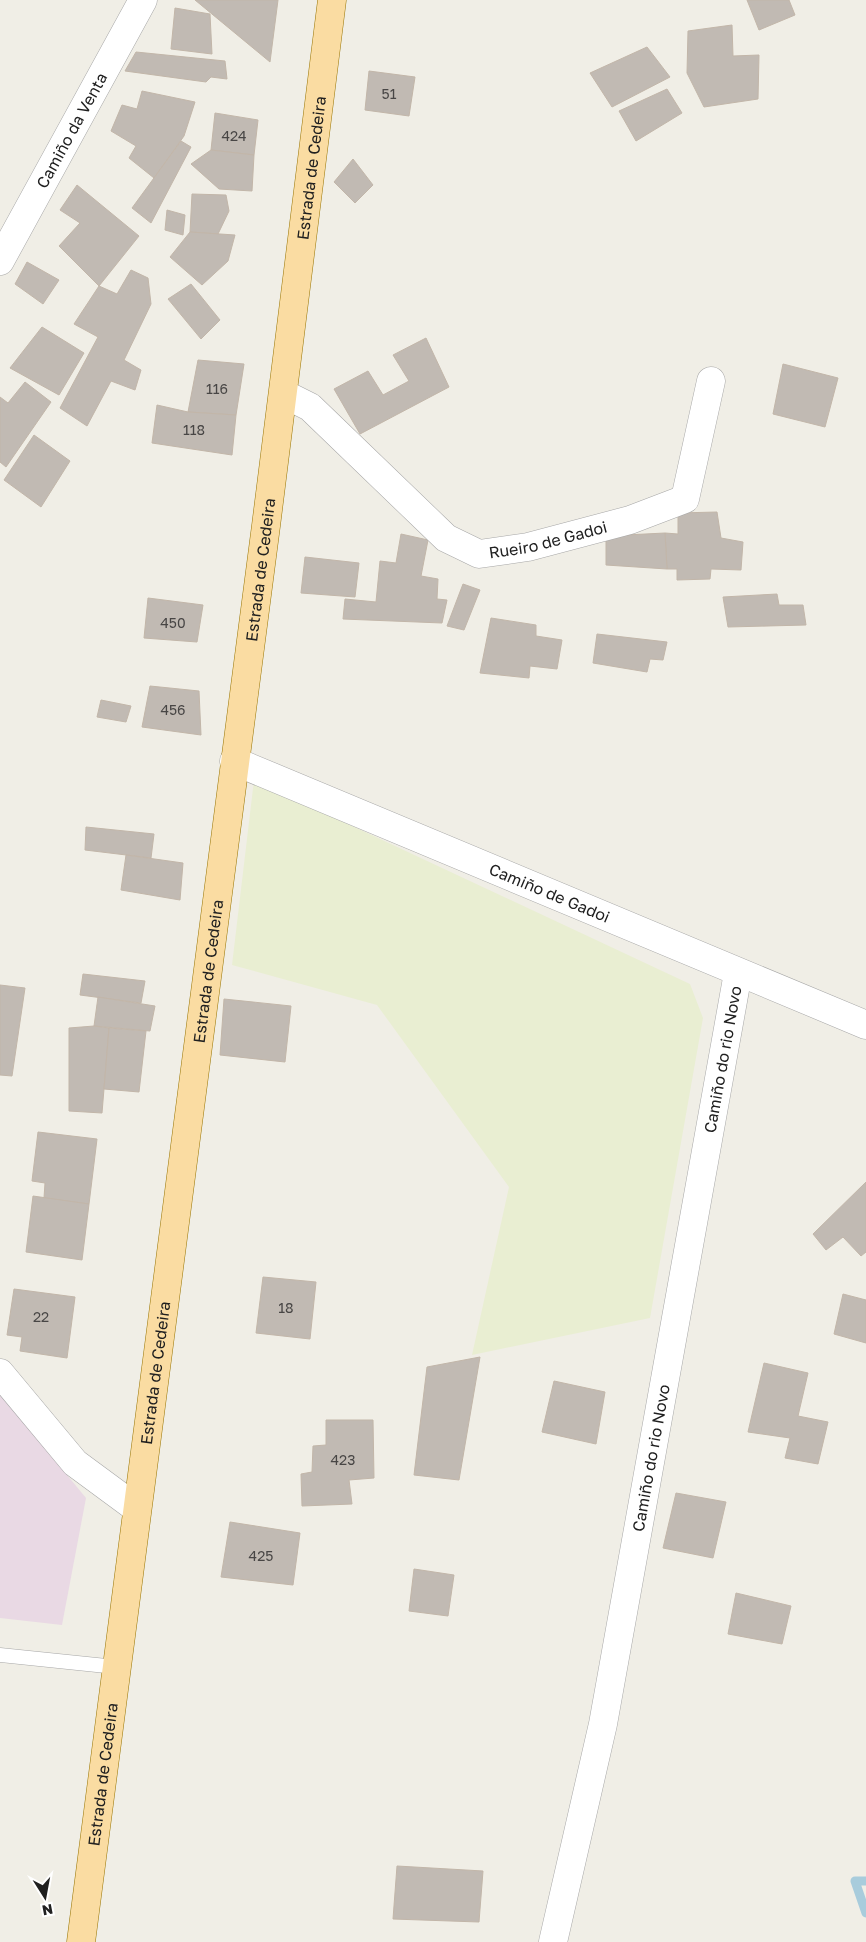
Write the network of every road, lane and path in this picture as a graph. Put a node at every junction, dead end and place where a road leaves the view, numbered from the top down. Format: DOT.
graph roads {
  1 [pos="143,0"];
  2 [pos="332,0"];
  3 [pos="0,261"];
  4 [pos="711,381"];
  5 [pos="284,394"];
  6 [pos="234,761"];
  7 [pos="738,973"];
  8 [pos="866,1025"];
  9 [pos="0,1373"];
  10 [pos="136,1508"];
  11 [pos="0,1655"];
  12 [pos="116,1667"];
  13 [pos="80,1942"];
  14 [pos="553,1942"];
  1 -- 3 [label="street, Camiño da Venta"];
  2 -- 5 [label="main road, Estrada de Cedeira"];
  4 -- 5 [label="street, Rueiro de Gadoi"];
  5 -- 6 [label="main road, Estrada de Cedeira"];
  6 -- 7 [label="street, Camiño de Gadoi"];
  6 -- 10 [label="main road, Estrada de Cedeira"];
  7 -- 8 [label="street, Camiño de Gadoi"];
  7 -- 14 [label="street, Camiño do rio Novo"];
  9 -- 10 [label="street"];
  10 -- 12 [label="main road, Estrada de Cedeira"];
  11 -- 12 [label="lane"];
  12 -- 13 [label="main road, Estrada de Cedeira"];
}
